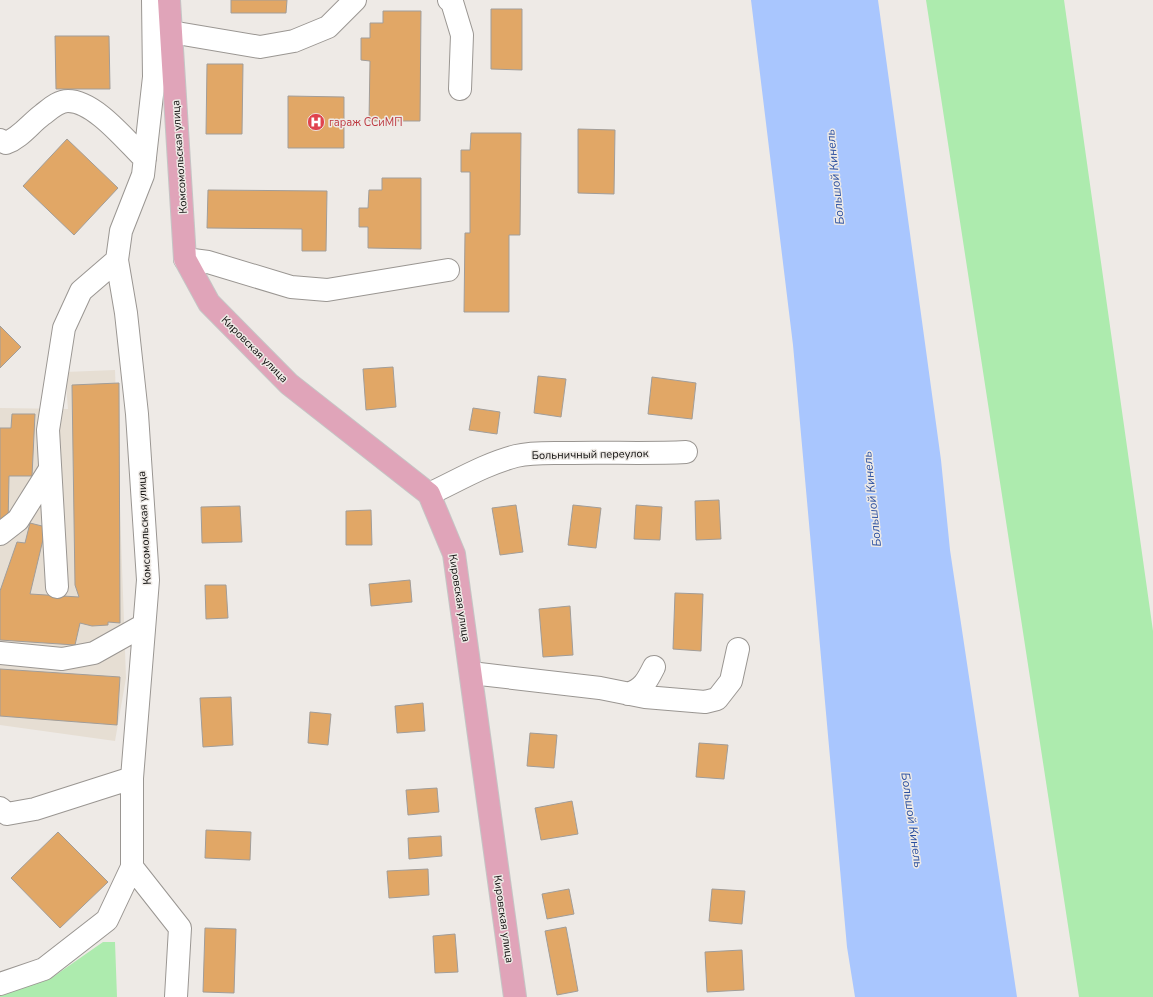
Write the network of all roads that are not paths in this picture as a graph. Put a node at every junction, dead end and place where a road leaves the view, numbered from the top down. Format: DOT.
graph roads {
  1 [pos="153,0"];
  2 [pos="169,0"];
  3 [pos="355,0"];
  4 [pos="449,0"];
  5 [pos="171,32"];
  6 [pos="172,55"];
  7 [pos="154,77"];
  8 [pos="460,89"];
  9 [pos="0,140"];
  10 [pos="146,159"];
  11 [pos="185,259"];
  12 [pos="117,260"];
  13 [pos="448,270"];
  14 [pos="686,452"];
  15 [pos="50,470"];
  16 [pos="429,494"];
  17 [pos="0,534"];
  18 [pos="57,587"];
  19 [pos="144,625"];
  20 [pos="738,649"];
  21 [pos="0,652"];
  22 [pos="654,667"];
  23 [pos="471,673"];
  24 [pos="628,694"];
  25 [pos="132,778"];
  26 [pos="0,808"];
  27 [pos="132,867"];
  28 [pos="0,984"];
  29 [pos="176,997"];
  30 [pos="515,997"];
  1 -- 7 [label="street, Комсомольская улица"];
  2 -- 5 [label="main road, Комсомольская улица"];
  3 -- 5 [label="street"];
  4 -- 8 [label="street"];
  5 -- 6 [label="main road, Комсомольская улица"];
  6 -- 7 [label="street"];
  6 -- 11 [label="main road, Комсомольская улица"];
  7 -- 10 [label="street, Комсомольская улица"];
  9 -- 10 [label="street"];
  10 -- 12 [label="street, Комсомольская улица"];
  11 -- 13 [label="street"];
  11 -- 16 [label="main road, Кировская улица"];
  12 -- 15 [label="street"];
  12 -- 19 [label="street, Комсомольская улица"];
  14 -- 16 [label="street, Больничный переулок"];
  15 -- 17 [label="street"];
  15 -- 18 [label="street"];
  16 -- 23 [label="main road, Кировская улица"];
  19 -- 21 [label="street"];
  19 -- 25 [label="street, Комсомольская улица"];
  20 -- 24 [label="street"];
  22 -- 24 [label="street"];
  23 -- 24 [label="street"];
  23 -- 30 [label="main road, Кировская улица"];
  25 -- 26 [label="street"];
  25 -- 27 [label="street, Комсомольская улица"];
  27 -- 28 [label="street"];
  27 -- 29 [label="street"];
}
